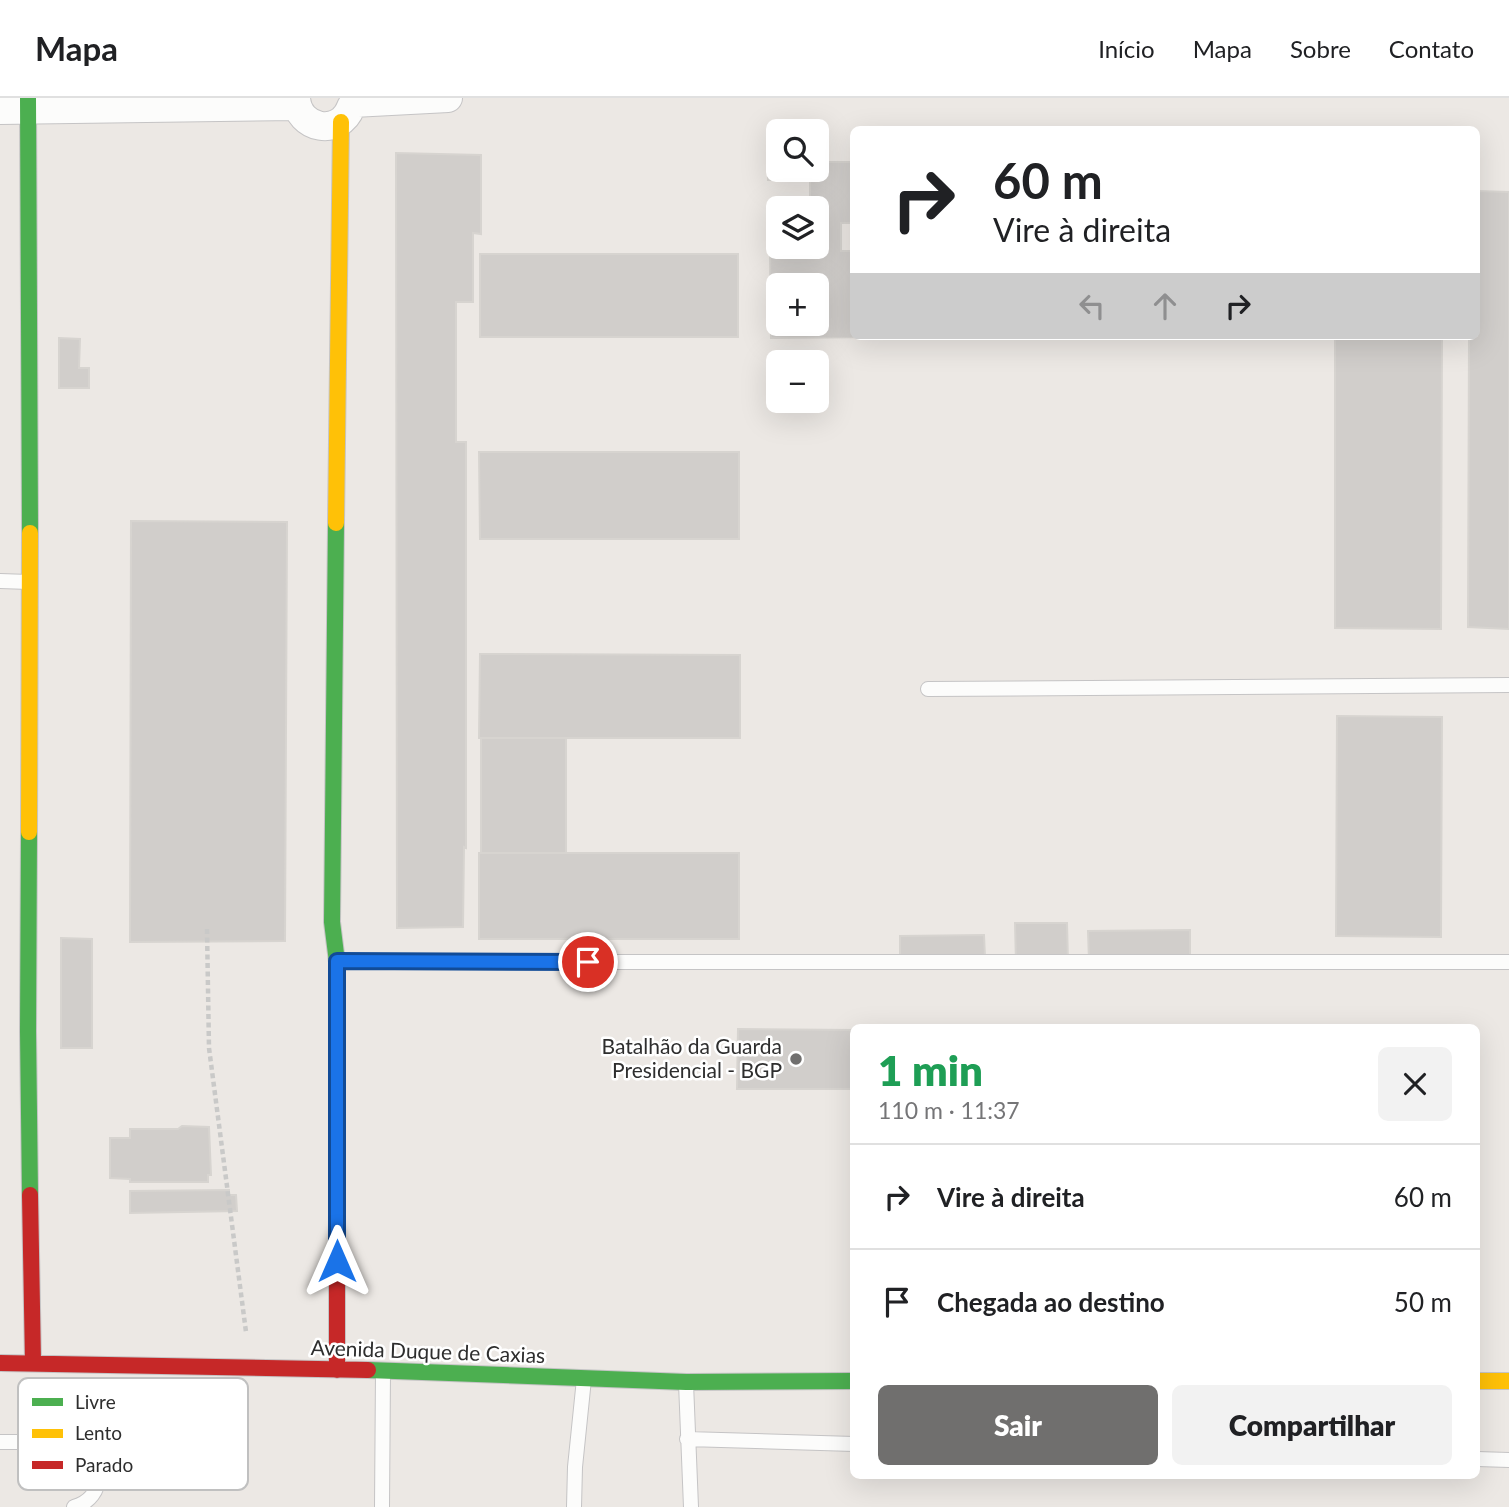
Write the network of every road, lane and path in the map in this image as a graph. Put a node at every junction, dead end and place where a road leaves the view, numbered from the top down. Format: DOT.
graph roads {
  1 [pos="448,98"];
  2 [pos="297,102"];
  3 [pos="18,106"];
  4 [pos="349,107"];
  5 [pos="0,581"];
  6 [pos="30,582"];
  7 [pos="1509,685"];
  8 [pos="928,689"];
  9 [pos="206,929"];
  10 [pos="337,961"];
  11 [pos="1509,962"];
  12 [pos="248,1345"];
  13 [pos="0,1363"];
  14 [pos="33,1363"];
  15 [pos="337,1370"];
  16 [pos="383,1370"];
  17 [pos="584,1378"];
  18 [pos="850,1381"];
  19 [pos="1480,1381"];
  20 [pos="1509,1381"];
  21 [pos="686,1382"];
  22 [pos="687,1438"];
  23 [pos="0,1442"];
  24 [pos="18,1442"];
  25 [pos="850,1444"];
  26 [pos="1480,1459"];
  27 [pos="1509,1460"];
  28 [pos="95,1490"];
  29 [pos="74,1507"];
  30 [pos="382,1507"];
  31 [pos="574,1507"];
  32 [pos="691,1507"];
  1 -- 4 [label="street"];
  2 -- 3 [label="street"];
  2 -- 4 [label="street"];
  3 -- 6 [label="street"];
  4 -- 10 [label="street"];
  5 -- 6 [label="lane"];
  6 -- 14 [label="street"];
  7 -- 8 [label="lane"];
  9 -- 12 [label="path"];
  10 -- 11 [label="lane"];
  10 -- 15 [label="street"];
  13 -- 14 [label="street, Avenida Duque de Caxias"];
  14 -- 15 [label="street, Avenida Duque de Caxias"];
  15 -- 16 [label="street, Avenida Duque de Caxias"];
  16 -- 17 [label="street, Avenida Duque de Caxias"];
  16 -- 30 [label="lane"];
  17 -- 21 [label="street, Avenida Duque de Caxias"];
  17 -- 31 [label="lane"];
  18 -- 21 [label="street, Avenida Duque de Caxias"];
  19 -- 20 [label="street"];
  21 -- 22 [label="lane"];
  22 -- 25 [label="lane"];
  22 -- 32 [label="lane"];
  23 -- 24 [label="lane"];
  26 -- 27 [label="lane"];
  28 -- 29 [label="lane"];
}
